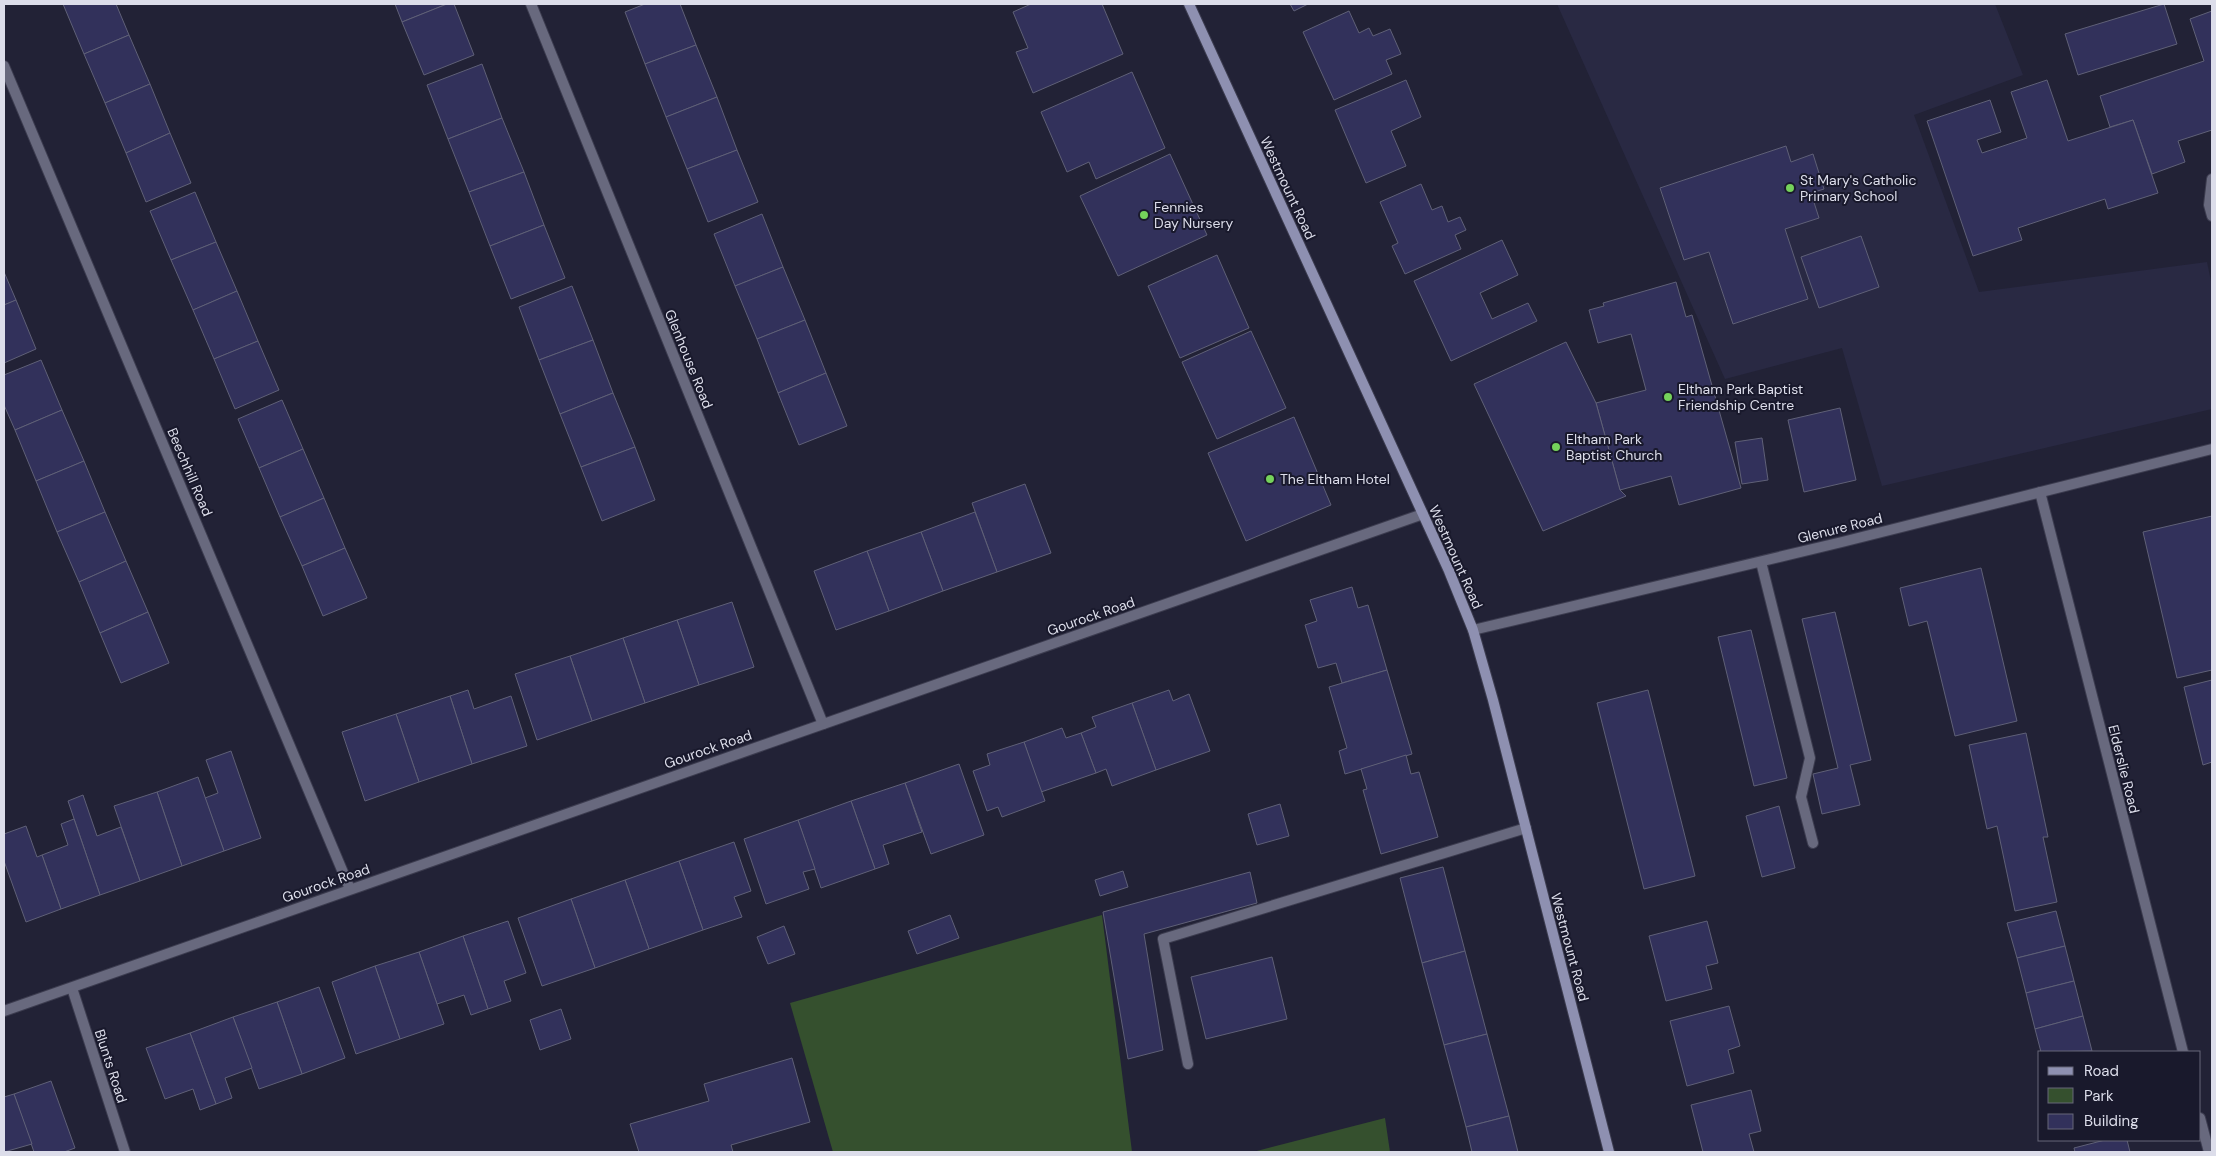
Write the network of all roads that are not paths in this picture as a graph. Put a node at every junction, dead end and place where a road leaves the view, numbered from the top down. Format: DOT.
graph roads {
  1 [pos="531,4"];
  2 [pos="1189,4"];
  3 [pos="4,66"];
  4 [pos="2212,179"];
  5 [pos="2212,216"];
  6 [pos="2212,449"];
  7 [pos="2040,492"];
  8 [pos="1423,514"];
  9 [pos="1761,562"];
  10 [pos="1473,630"];
  11 [pos="822,724"];
  12 [pos="1526,828"];
  13 [pos="1813,844"];
  14 [pos="350,890"];
  15 [pos="72,988"];
  16 [pos="4,1011"];
  17 [pos="2183,1051"];
  18 [pos="1188,1064"];
  19 [pos="2201,1122"];
  20 [pos="125,1152"];
  21 [pos="1610,1152"];
  22 [pos="2209,1152"];
  1 -- 11 [label="street, Glenhouse Road"];
  2 -- 8 [label="street, Westmount Road"];
  3 -- 14 [label="street, Beechhill Road"];
  4 -- 5 [label="street"];
  6 -- 7 [label="street, Glenure Road"];
  7 -- 9 [label="street, Glenure Road"];
  7 -- 17 [label="street, Elderslie Road"];
  8 -- 10 [label="street, Westmount Road"];
  8 -- 11 [label="street, Gourock Road"];
  9 -- 10 [label="street, Glenure Road"];
  9 -- 13 [label="street"];
  10 -- 12 [label="street, Westmount Road"];
  11 -- 14 [label="street, Gourock Road"];
  12 -- 18 [label="street"];
  12 -- 21 [label="street, Westmount Road"];
  14 -- 15 [label="street, Gourock Road"];
  15 -- 16 [label="street, Gourock Road"];
  15 -- 20 [label="street, Blunts Road"];
  19 -- 22 [label="street"];
}
